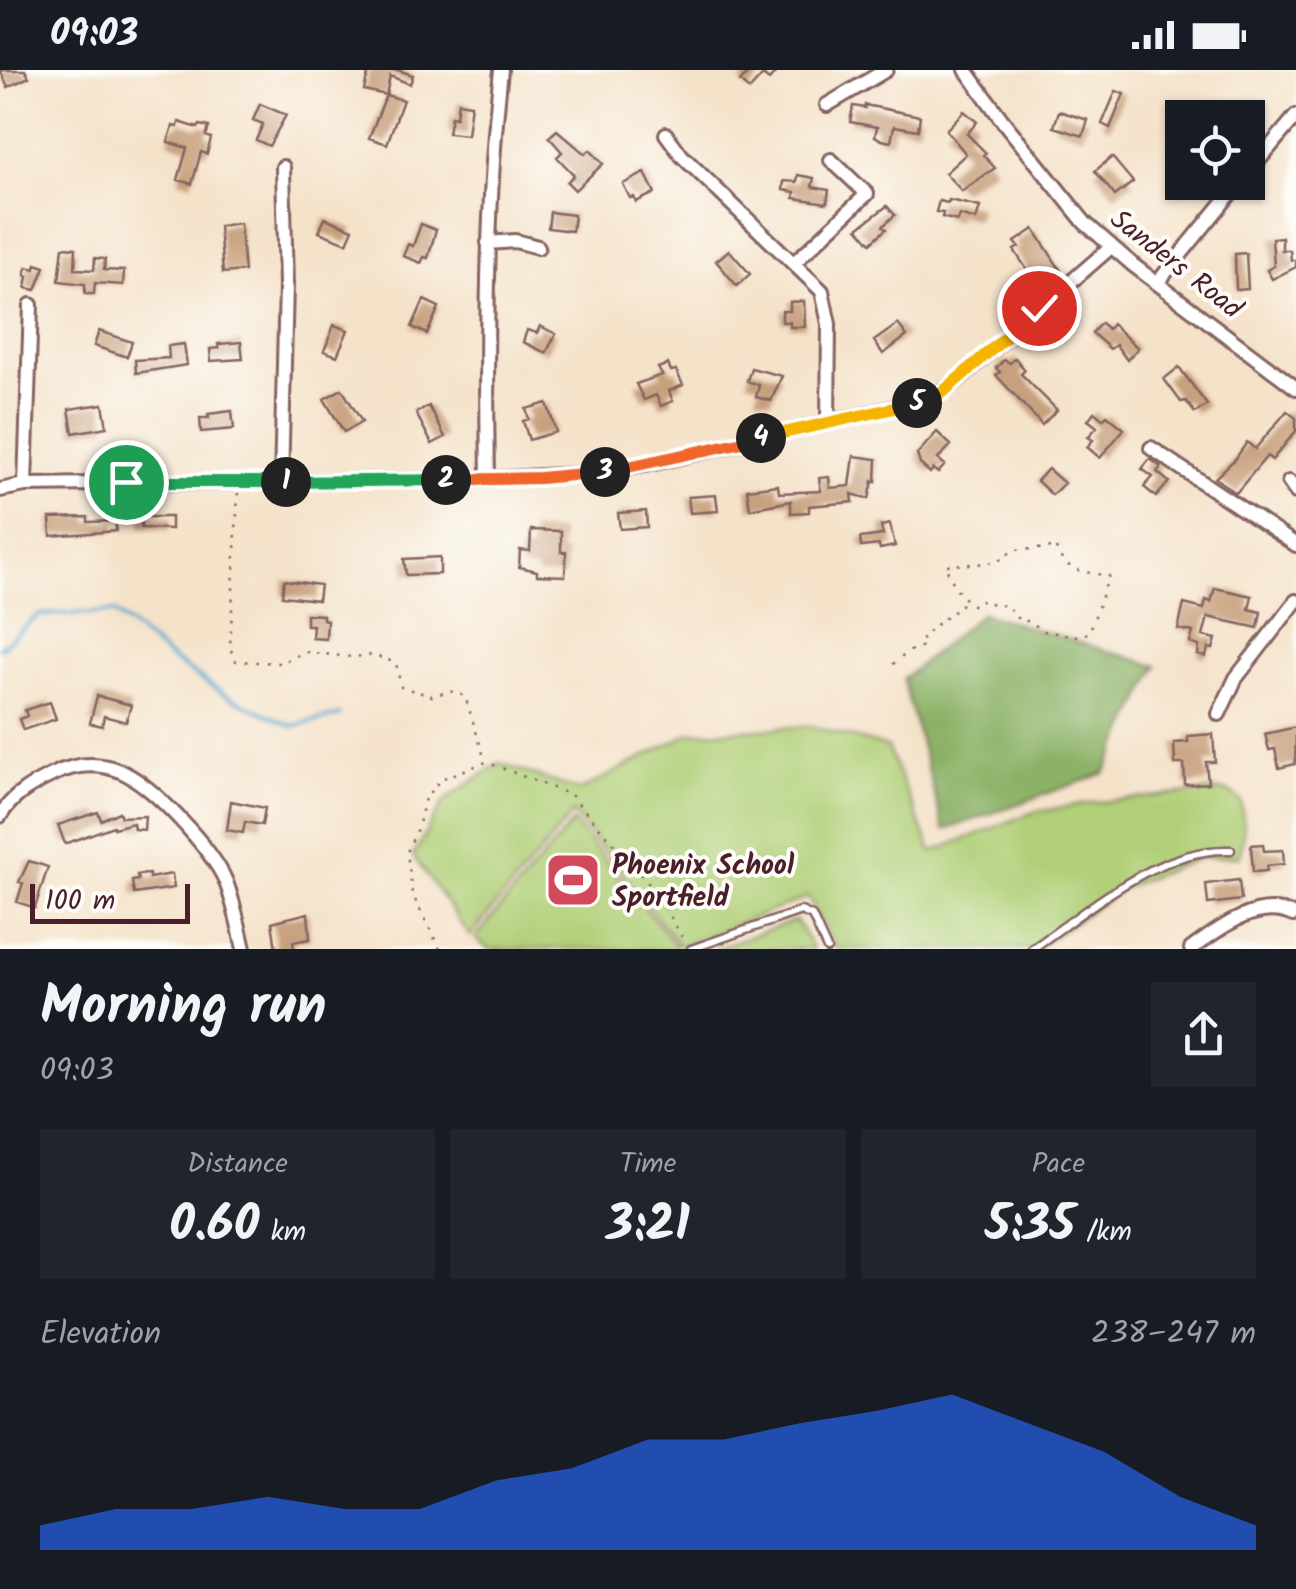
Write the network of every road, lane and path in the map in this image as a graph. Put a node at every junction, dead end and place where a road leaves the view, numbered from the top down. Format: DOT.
graph roads {
  1 [pos="502,70"];
  2 [pos="886,70"];
  3 [pos="966,70"];
  4 [pos="827,105"];
  5 [pos="1296,116"];
  6 [pos="666,134"];
  7 [pos="1265,153"];
  8 [pos="831,160"];
  9 [pos="284,167"];
  10 [pos="1225,200"];
  11 [pos="488,244"];
  12 [pos="538,247"];
  13 [pos="1111,248"];
  14 [pos="795,262"];
  15 [pos="1158,282"];
  16 [pos="31,305"];
  17 [pos="1296,388"];
  18 [pos="828,423"];
  19 [pos="1151,448"];
  20 [pos="488,480"];
  21 [pos="281,482"];
  22 [pos="238,483"];
  23 [pos="25,484"];
  24 [pos="0,490"];
  25 [pos="1296,545"];
  26 [pos="965,601"];
  27 [pos="1296,601"];
  28 [pos="893,664"];
  29 [pos="1219,714"];
  30 [pos="486,762"];
  31 [pos="0,816"];
  32 [pos="1232,850"];
  33 [pos="1293,915"];
  34 [pos="244,949"];
  35 [pos="440,949"];
  36 [pos="691,949"];
  37 [pos="826,949"];
  38 [pos="1032,949"];
  39 [pos="1191,949"];
  1 -- 11 [label="street"];
  2 -- 4 [label="street"];
  3 -- 13 [label="street, Sanders Road"];
  5 -- 7 [label="street"];
  6 -- 14 [label="street"];
  8 -- 14 [label="street"];
  9 -- 21 [label="street"];
  10 -- 15 [label="street"];
  11 -- 12 [label="street"];
  11 -- 20 [label="street"];
  13 -- 15 [label="street, Sanders Road"];
  13 -- 18 [label="street"];
  14 -- 18 [label="street"];
  15 -- 17 [label="street, Sanders Road"];
  16 -- 23 [label="street"];
  18 -- 20 [label="street"];
  19 -- 25 [label="street"];
  20 -- 21 [label="street"];
  21 -- 22 [label="street"];
  22 -- 23 [label="street"];
  22 -- 30 [label="path"];
  23 -- 24 [label="street"];
  26 -- 26 [label="path"];
  26 -- 28 [label="path"];
  27 -- 29 [label="street"];
  30 -- 35 [label="path"];
  30 -- 36 [label="path"];
  31 -- 34 [label="street"];
  32 -- 38 [label="lane"];
  33 -- 39 [label="street"];
  36 -- 37 [label="lane"];
}
